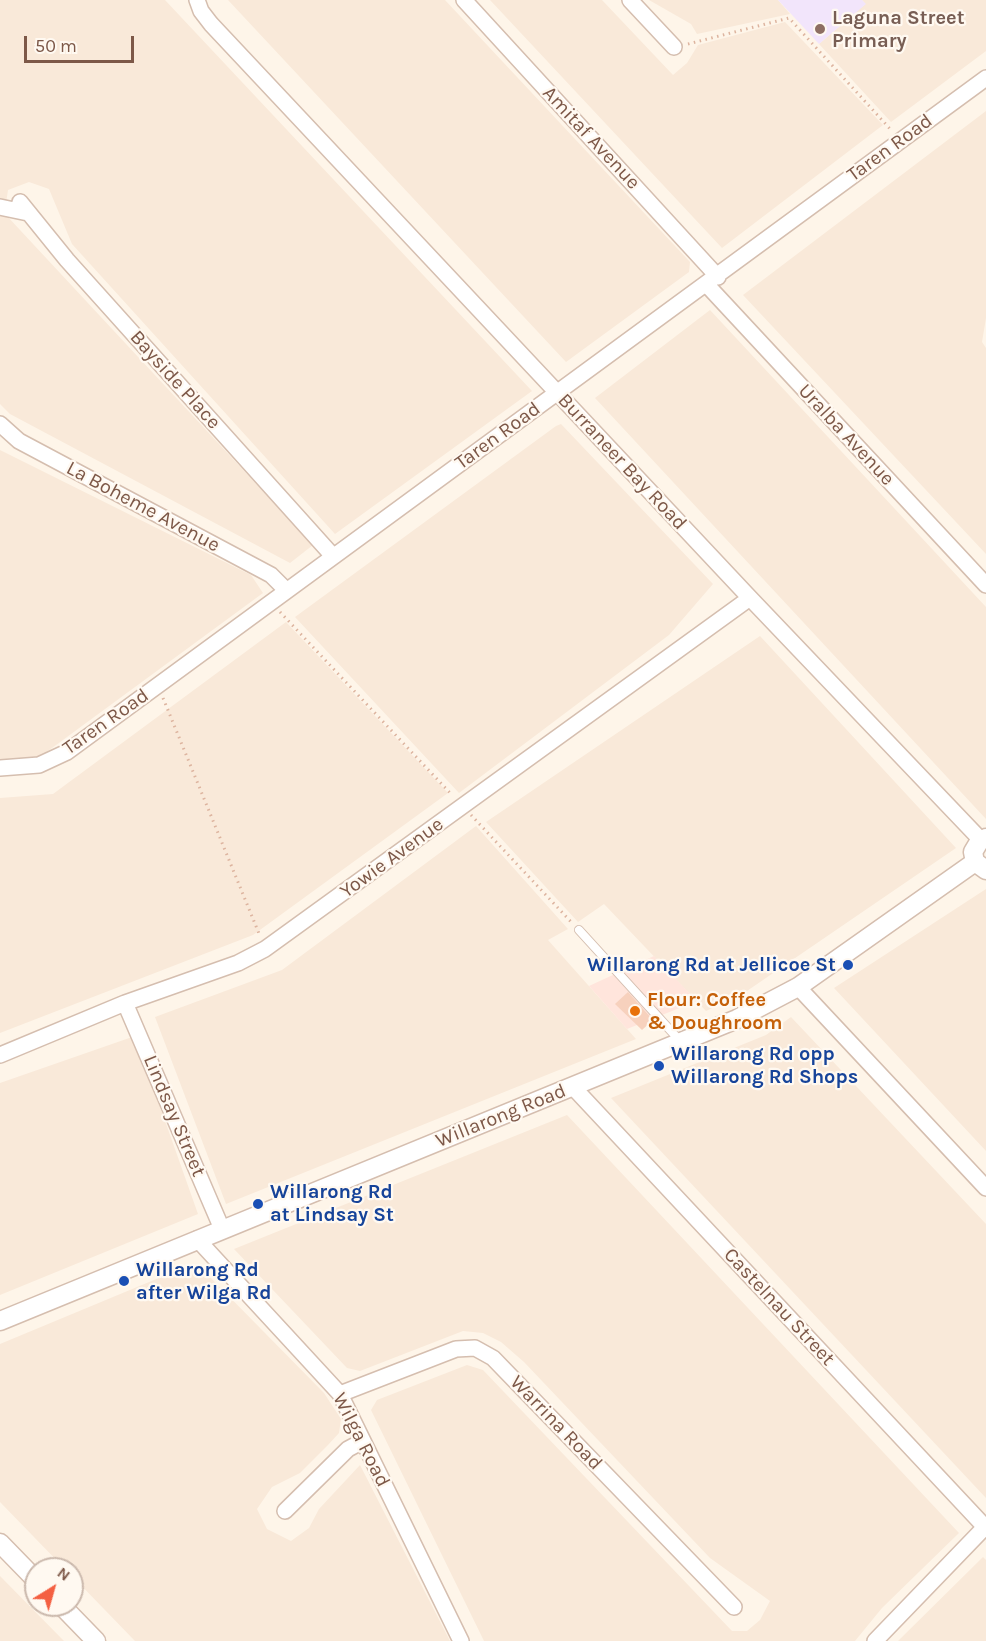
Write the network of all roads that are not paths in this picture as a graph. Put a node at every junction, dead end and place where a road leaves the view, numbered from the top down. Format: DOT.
graph roads {
  1 [pos="197,0"];
  2 [pos="464,0"];
  3 [pos="630,0"];
  4 [pos="674,47"];
  5 [pos="986,78"];
  6 [pos="0,207"];
  7 [pos="712,281"];
  8 [pos="558,393"];
  9 [pos="0,424"];
  10 [pos="332,555"];
  11 [pos="986,585"];
  12 [pos="286,590"];
  13 [pos="750,598"];
  14 [pos="0,768"];
  15 [pos="984,839"];
  16 [pos="981,866"];
  17 [pos="579,930"];
  18 [pos="798,987"];
  19 [pos="125,1003"];
  20 [pos="682,1042"];
  21 [pos="0,1055"];
  22 [pos="573,1087"];
  23 [pos="986,1188"];
  24 [pos="222,1229"];
  25 [pos="196,1239"];
  26 [pos="0,1321"];
  27 [pos="340,1394"];
  28 [pos="363,1441"];
  29 [pos="285,1511"];
  30 [pos="986,1528"];
  31 [pos="0,1543"];
  32 [pos="24,1568"];
  33 [pos="734,1607"];
  34 [pos="73,1617"];
  35 [pos="96,1641"];
  36 [pos="461,1641"];
  37 [pos="875,1641"];
  1 -- 8 [label="street, Burraneer Bay Road"];
  2 -- 7 [label="street, Amitaf Avenue"];
  3 -- 4 [label="street"];
  5 -- 7 [label="street, Taren Road"];
  6 -- 10 [label="street, Bayside Place"];
  7 -- 8 [label="street, Taren Road"];
  7 -- 11 [label="street, Uralba Avenue"];
  8 -- 10 [label="street, Taren Road"];
  8 -- 13 [label="street, Burraneer Bay Road"];
  9 -- 12 [label="street, La Boheme Avenue"];
  10 -- 12 [label="street, Taren Road"];
  12 -- 14 [label="street, Taren Road"];
  13 -- 15 [label="street, Burraneer Bay Road"];
  13 -- 19 [label="street, Yowie Avenue"];
  15 -- 16 [label="street"];
  16 -- 18 [label="street, Willarong Road"];
  17 -- 20 [label="lane"];
  18 -- 20 [label="street, Willarong Road"];
  18 -- 23 [label="street"];
  19 -- 21 [label="street, Yowie Avenue"];
  19 -- 24 [label="street, Lindsay Street"];
  20 -- 22 [label="street, Willarong Road"];
  22 -- 24 [label="street, Willarong Road"];
  22 -- 30 [label="street, Castelnau Street"];
  24 -- 25 [label="street, Willarong Road"];
  25 -- 26 [label="street, Willarong Road"];
  25 -- 27 [label="street, Wilga Road"];
  27 -- 28 [label="street, Wilga Road"];
  27 -- 33 [label="street, Warrina Road"];
  28 -- 29 [label="street"];
  28 -- 36 [label="street, Wilga Road"];
  30 -- 37 [label="street"];
  31 -- 32 [label="street"];
  34 -- 35 [label="street"];
}
